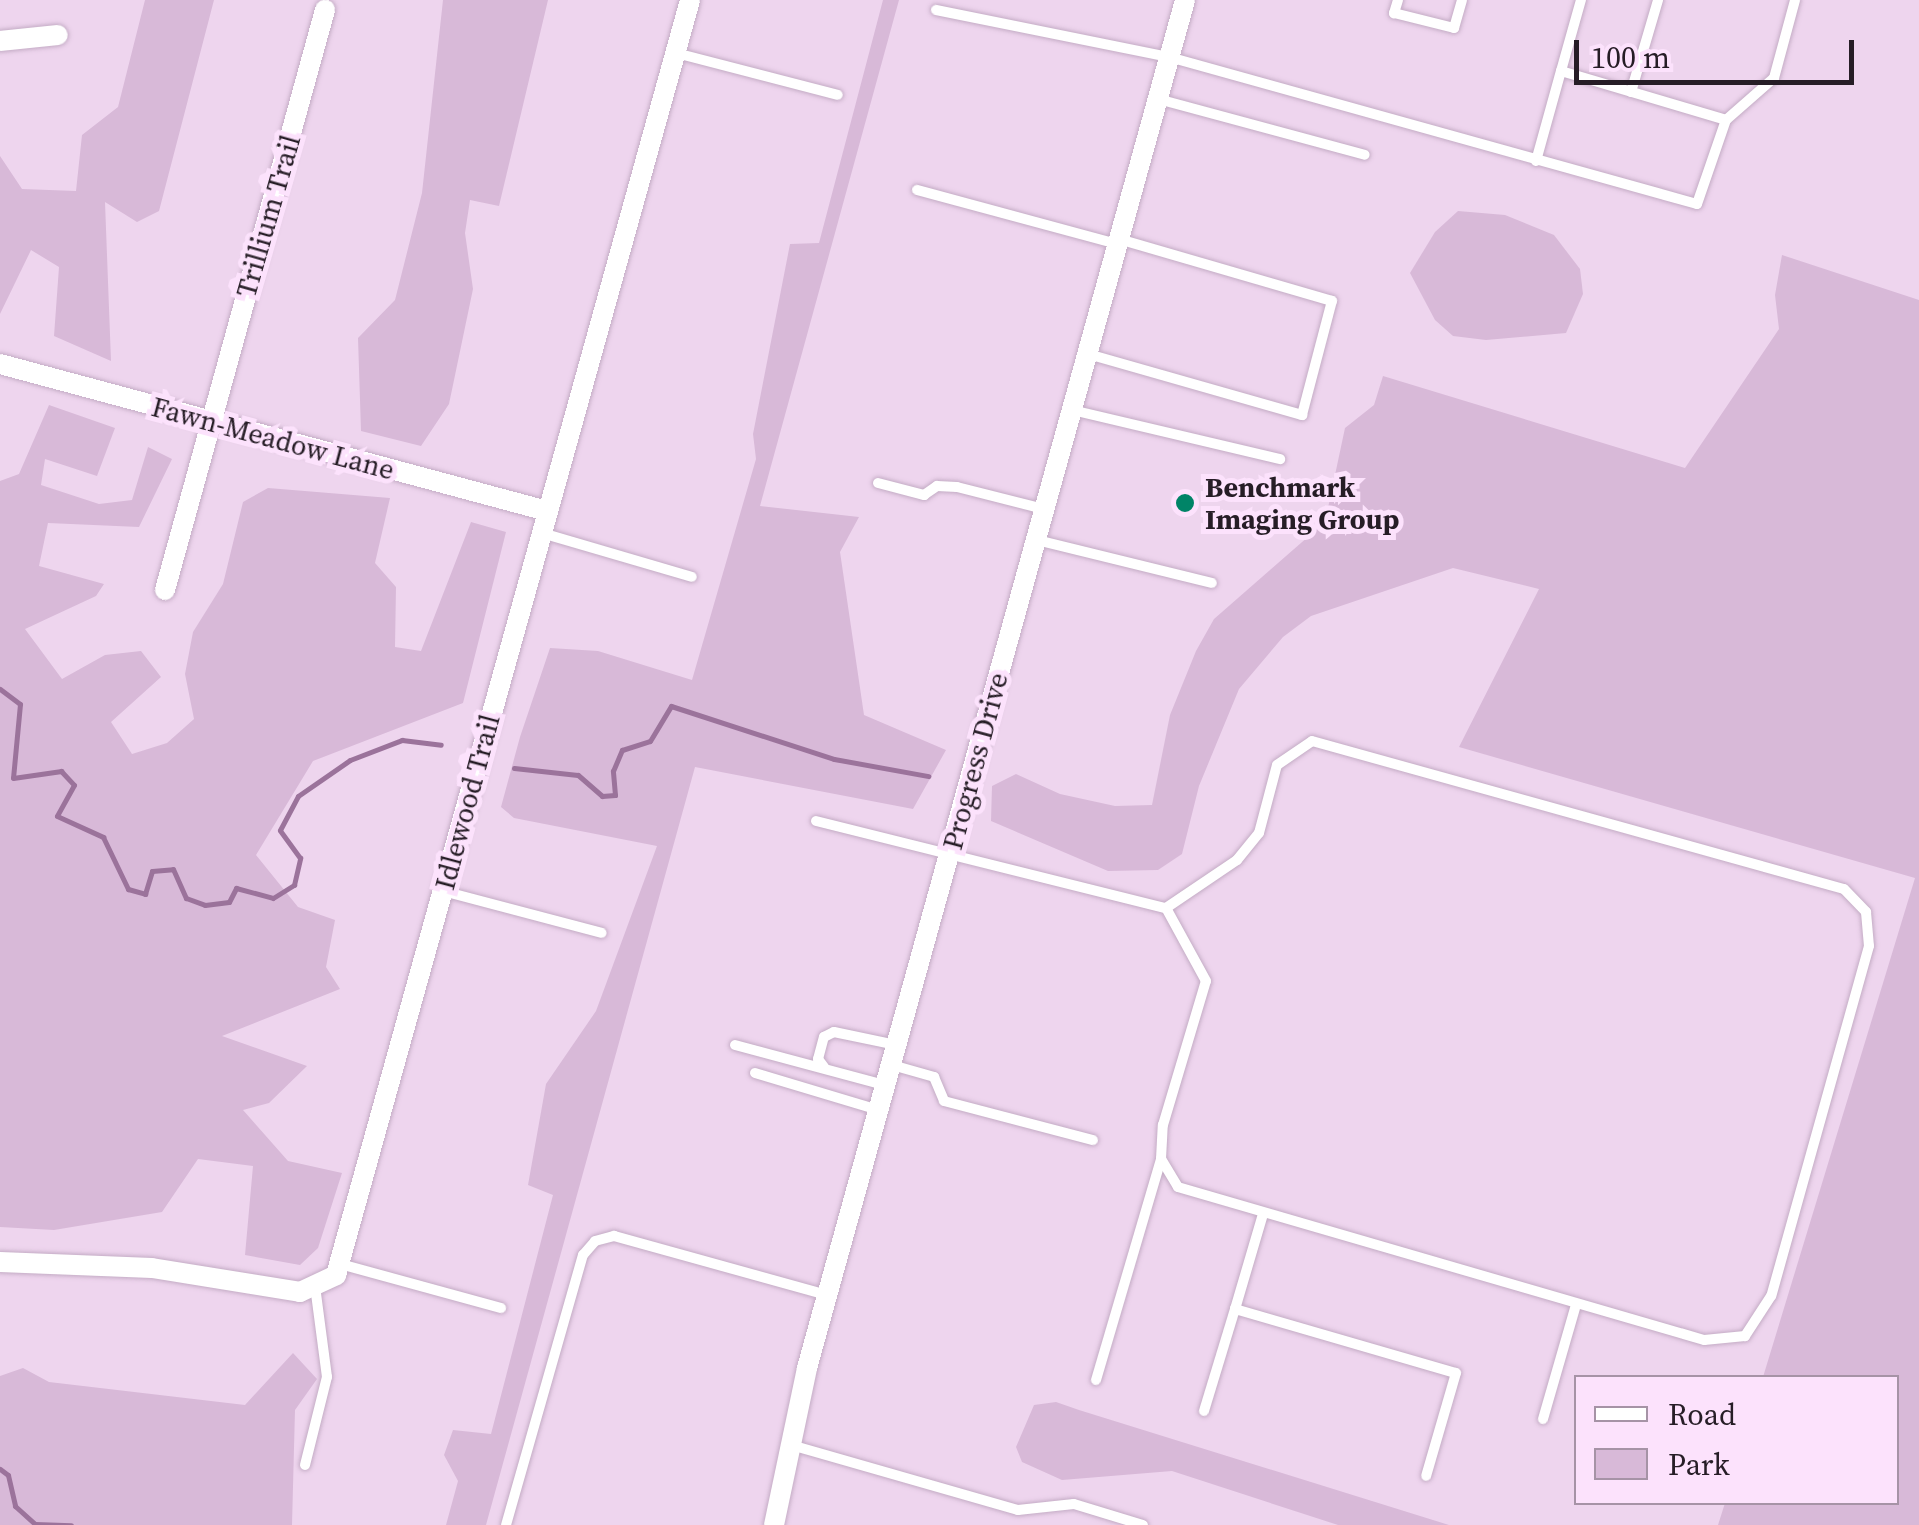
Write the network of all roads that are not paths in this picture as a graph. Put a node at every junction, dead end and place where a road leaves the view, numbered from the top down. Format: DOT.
graph roads {
  1 [pos="690,0"];
  2 [pos="1184,0"];
  3 [pos="1398,0"];
  4 [pos="1462,0"];
  5 [pos="1581,0"];
  6 [pos="1658,0"];
  7 [pos="1794,0"];
  8 [pos="325,10"];
  9 [pos="936,10"];
  10 [pos="58,35"];
  11 [pos="0,41"];
  12 [pos="675,53"];
  13 [pos="1169,56"];
  14 [pos="1561,71"];
  15 [pos="1631,92"];
  16 [pos="838,95"];
  17 [pos="1158,98"];
  18 [pos="1726,120"];
  19 [pos="1365,154"];
  20 [pos="1536,161"];
  21 [pos="917,190"];
  22 [pos="1118,241"];
  23 [pos="1087,354"];
  24 [pos="0,364"];
  25 [pos="1071,410"];
  26 [pos="211,422"];
  27 [pos="1280,460"];
  28 [pos="878,483"];
  29 [pos="1044,509"];
  30 [pos="547,511"];
  31 [pos="541,532"];
  32 [pos="1036,540"];
  33 [pos="692,577"];
  34 [pos="1212,583"];
  35 [pos="165,590"];
  36 [pos="816,820"];
  37 [pos="949,854"];
  38 [pos="443,891"];
  39 [pos="1166,908"];
  40 [pos="602,933"];
  41 [pos="735,1045"];
  42 [pos="891,1065"];
  43 [pos="824,1068"];
  44 [pos="755,1073"];
  45 [pos="878,1110"];
  46 [pos="1092,1140"];
  47 [pos="1161,1160"];
  48 [pos="1264,1214"];
  49 [pos="0,1262"];
  50 [pos="339,1264"];
  51 [pos="315,1285"];
  52 [pos="827,1294"];
  53 [pos="1576,1305"];
  54 [pos="501,1308"];
  55 [pos="1235,1309"];
  56 [pos="1096,1380"];
  57 [pos="1204,1411"];
  58 [pos="1543,1419"];
  59 [pos="791,1445"];
  60 [pos="304,1464"];
  61 [pos="1426,1476"];
  62 [pos="506,1525"];
  63 [pos="774,1525"];
  64 [pos="1142,1525"];
  1 -- 12 [label="street, Idlewood Trail"];
  2 -- 13 [label="street, Progress Drive"];
  3 -- 4 [label="lane"];
  5 -- 14 [label="lane"];
  6 -- 15 [label="lane"];
  7 -- 18 [label="lane"];
  8 -- 26 [label="street, Trillium Trail"];
  9 -- 13 [label="lane"];
  10 -- 11 [label="street"];
  12 -- 16 [label="lane"];
  12 -- 30 [label="street, Idlewood Trail"];
  13 -- 17 [label="street, Progress Drive"];
  13 -- 20 [label="lane"];
  14 -- 15 [label="lane"];
  14 -- 20 [label="lane"];
  15 -- 18 [label="lane"];
  17 -- 19 [label="lane"];
  17 -- 22 [label="street, Progress Drive"];
  18 -- 20 [label="lane"];
  21 -- 22 [label="lane"];
  22 -- 23 [label="street, Progress Drive"];
  22 -- 23 [label="lane"];
  23 -- 25 [label="street, Progress Drive"];
  24 -- 26 [label="street, Fawn-Meadow Lane"];
  25 -- 27 [label="lane"];
  25 -- 29 [label="street, Progress Drive"];
  26 -- 30 [label="street, Fawn-Meadow Lane"];
  26 -- 35 [label="street, Trillium Trail"];
  28 -- 29 [label="lane"];
  29 -- 32 [label="street, Progress Drive"];
  30 -- 31 [label="street, Idlewood Trail"];
  31 -- 33 [label="lane"];
  31 -- 38 [label="street, Idlewood Trail"];
  32 -- 34 [label="lane"];
  32 -- 37 [label="street, Progress Drive"];
  36 -- 37 [label="lane"];
  37 -- 39 [label="lane"];
  37 -- 42 [label="street, Progress Drive"];
  38 -- 40 [label="lane"];
  38 -- 50 [label="street, Idlewood Trail"];
  39 -- 47 [label="lane"];
  39 -- 53 [label="lane"];
  41 -- 43 [label="lane"];
  42 -- 43 [label="lane"];
  42 -- 43 [label="lane"];
  42 -- 45 [label="street, Progress Drive"];
  42 -- 46 [label="lane"];
  44 -- 45 [label="lane"];
  45 -- 52 [label="street, Progress Drive"];
  47 -- 48 [label="lane"];
  47 -- 56 [label="lane"];
  48 -- 53 [label="lane"];
  48 -- 55 [label="lane"];
  49 -- 51 [label="street"];
  50 -- 51 [label="street"];
  50 -- 54 [label="lane"];
  51 -- 60 [label="lane"];
  52 -- 59 [label="street, Progress Drive"];
  52 -- 62 [label="lane"];
  53 -- 58 [label="lane"];
  55 -- 57 [label="lane"];
  55 -- 61 [label="lane"];
  59 -- 63 [label="street, Progress Drive"];
  59 -- 64 [label="lane"];
}
